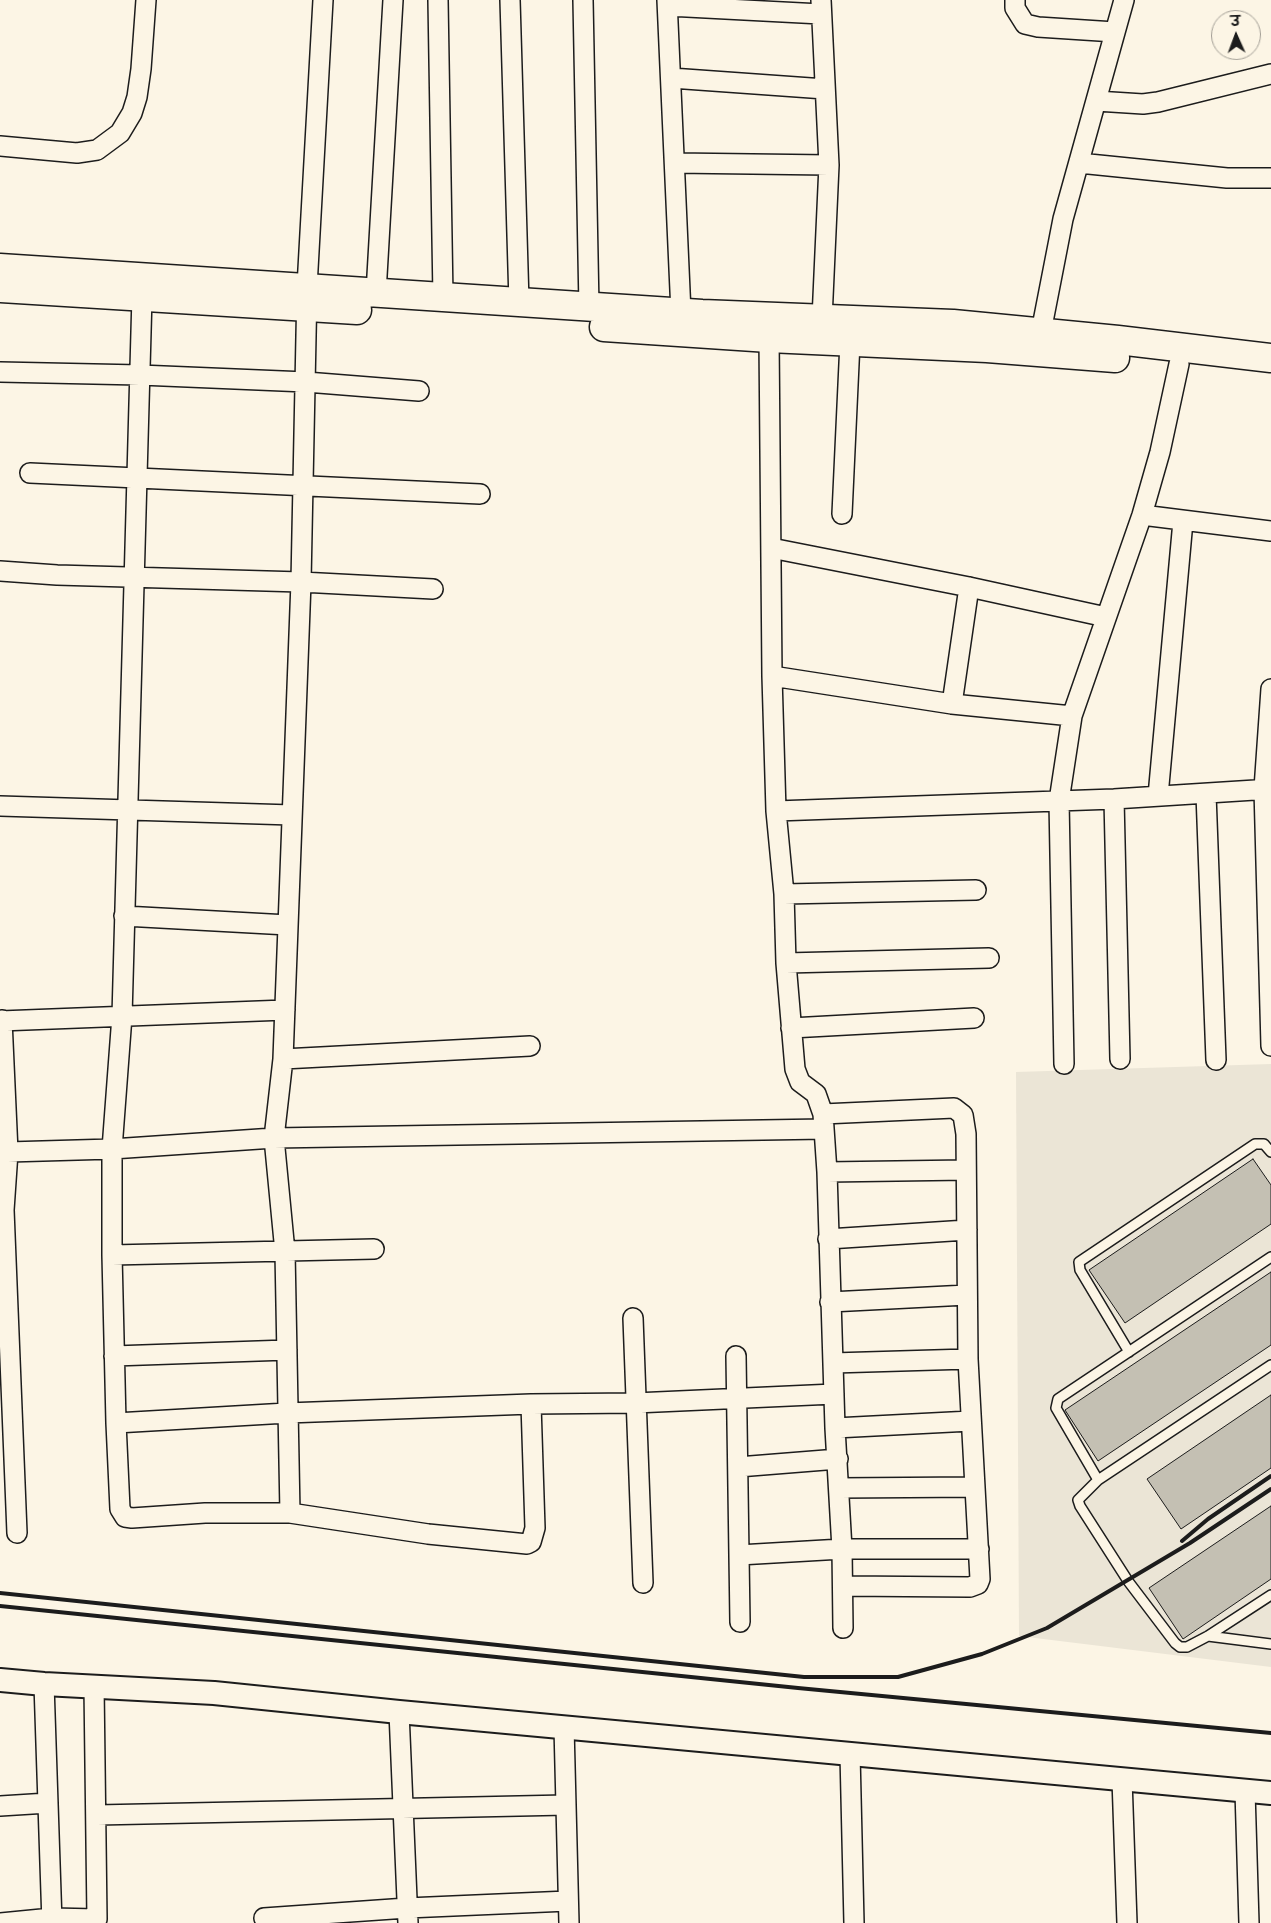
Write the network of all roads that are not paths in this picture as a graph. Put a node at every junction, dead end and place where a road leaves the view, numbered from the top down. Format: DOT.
graph roads {
  1 [pos="146,0"];
  2 [pos="323,0"];
  3 [pos="393,0"];
  4 [pos="438,0"];
  5 [pos="510,0"];
  6 [pos="583,0"];
  7 [pos="1015,0"];
  8 [pos="1124,0"];
  9 [pos="668,3"];
  10 [pos="821,7"];
  11 [pos="1115,32"];
  12 [pos="1271,74"];
  13 [pos="671,78"];
  14 [pos="825,89"];
  15 [pos="1096,101"];
  16 [pos="0,146"];
  17 [pos="674,163"];
  18 [pos="1079,163"];
  19 [pos="829,165"];
  20 [pos="1271,178"];
  21 [pos="0,268"];
  22 [pos="0,288"];
  23 [pos="376,293"];
  24 [pos="142,296"];
  25 [pos="306,297"];
  26 [pos="443,297"];
  27 [pos="519,302"];
  28 [pos="589,307"];
  29 [pos="681,313"];
  30 [pos="822,319"];
  31 [pos="1041,332"];
  32 [pos="769,338"];
  33 [pos="850,342"];
  34 [pos="1271,358"];
  35 [pos="1179,364"];
  36 [pos="0,372"];
  37 [pos="140,375"];
  38 [pos="1271,375"];
  39 [pos="306,382"];
  40 [pos="419,391"];
  41 [pos="30,473"];
  42 [pos="136,478"];
  43 [pos="304,486"];
  44 [pos="480,494"];
  45 [pos="842,514"];
  46 [pos="1142,515"];
  47 [pos="1182,521"];
  48 [pos="1271,531"];
  49 [pos="771,548"];
  50 [pos="0,570"];
  51 [pos="134,578"];
  52 [pos="301,582"];
  53 [pos="969,587"];
  54 [pos="433,588"];
  55 [pos="1106,617"];
  56 [pos="772,676"];
  57 [pos="1271,689"];
  58 [pos="952,704"];
  59 [pos="1072,716"];
  60 [pos="1267,789"];
  61 [pos="1206,794"];
  62 [pos="1158,796"];
  63 [pos="1114,799"];
  64 [pos="1059,801"];
  65 [pos="0,806"];
  66 [pos="127,810"];
  67 [pos="776,811"];
  68 [pos="292,815"];
  69 [pos="976,890"];
  70 [pos="784,894"];
  71 [pos="124,916"];
  72 [pos="288,925"];
  73 [pos="989,958"];
  74 [pos="786,963"];
  75 [pos="285,1010"];
  76 [pos="122,1016"];
  77 [pos="974,1018"];
  78 [pos="1,1020"];
  79 [pos="791,1028"];
  80 [pos="530,1046"];
  81 [pos="1271,1046"];
  82 [pos="283,1059"];
  83 [pos="1120,1059"];
  84 [pos="1216,1060"];
  85 [pos="1064,1064"];
  86 [pos="824,1121"];
  87 [pos="274,1138"];
  88 [pos="112,1149"];
  89 [pos="8,1152"];
  90 [pos="1271,1152"];
  91 [pos="966,1170"];
  92 [pos="827,1172"];
  93 [pos="2,1210"];
  94 [pos="967,1230"];
  95 [pos="828,1240"];
  96 [pos="374,1249"];
  97 [pos="286,1252"];
  98 [pos="112,1255"];
  99 [pos="1271,1257"];
  100 [pos="967,1294"];
  101 [pos="830,1302"];
  102 [pos="633,1318"];
  103 [pos="4,1332"];
  104 [pos="287,1350"];
  105 [pos="1129,1352"];
  106 [pos="114,1356"];
  107 [pos="736,1356"];
  108 [pos="968,1359"];
  109 [pos="833,1363"];
  110 [pos="1271,1365"];
  111 [pos="834,1394"];
  112 [pos="737,1397"];
  113 [pos="635,1403"];
  114 [pos="531,1404"];
  115 [pos="287,1413"];
  116 [pos="6,1415"];
  117 [pos="971,1421"];
  118 [pos="116,1423"];
  119 [pos="835,1428"];
  120 [pos="838,1459"];
  121 [pos="738,1467"];
  122 [pos="1098,1480"];
  123 [pos="7,1483"];
  124 [pos="975,1487"];
  125 [pos="839,1488"];
  126 [pos="290,1513"];
  127 [pos="17,1534"];
  128 [pos="842,1549"];
  129 [pos="979,1549"];
  130 [pos="739,1555"];
  131 [pos="643,1582"];
  132 [pos="844,1586"];
  133 [pos="1271,1595"];
  134 [pos="740,1622"];
  135 [pos="843,1628"];
  136 [pos="1208,1636"];
  137 [pos="1271,1644"];
  138 [pos="0,1680"];
  139 [pos="44,1684"];
  140 [pos="94,1686"];
  141 [pos="399,1712"];
  142 [pos="564,1727"];
  143 [pos="850,1754"];
  144 [pos="1122,1779"];
  145 [pos="1245,1791"];
  146 [pos="1271,1793"];
  147 [pos="48,1803"];
  148 [pos="566,1805"];
  149 [pos="0,1806"];
  150 [pos="403,1808"];
  151 [pos="97,1815"];
  152 [pos="568,1901"];
  153 [pos="408,1916"];
  154 [pos="98,1918"];
  155 [pos="264,1918"];
  156 [pos="52,1921"];
  157 [pos="0,1923"];
  158 [pos="79,1923"];
  159 [pos="569,1923"];
  160 [pos="854,1923"];
  161 [pos="1127,1923"];
  162 [pos="1249,1923"];
  1 -- 16 [label="street"];
  2 -- 25 [label="street"];
  3 -- 23 [label="street"];
  4 -- 26 [label="street"];
  5 -- 27 [label="street"];
  6 -- 28 [label="street"];
  7 -- 11 [label="street"];
  8 -- 11 [label="street"];
  9 -- 10 [label="street"];
  9 -- 13 [label="street"];
  10 -- 14 [label="street"];
  11 -- 15 [label="street"];
  12 -- 15 [label="street"];
  13 -- 14 [label="street"];
  13 -- 17 [label="street"];
  14 -- 19 [label="street"];
  15 -- 18 [label="street"];
  17 -- 19 [label="street"];
  17 -- 29 [label="street"];
  18 -- 20 [label="street"];
  18 -- 31 [label="street"];
  19 -- 30 [label="street"];
  21 -- 25 [label="main road"];
  22 -- 24 [label="main road"];
  23 -- 25 [label="main road"];
  23 -- 26 [label="main road"];
  24 -- 25 [label="main road"];
  24 -- 37 [label="street"];
  25 -- 32 [label="main road"];
  25 -- 39 [label="street"];
  26 -- 27 [label="main road"];
  27 -- 28 [label="main road"];
  28 -- 29 [label="main road"];
  29 -- 30 [label="main road"];
  30 -- 31 [label="main road"];
  31 -- 34 [label="main road"];
  32 -- 33 [label="main road"];
  32 -- 49 [label="street"];
  33 -- 35 [label="main road"];
  33 -- 45 [label="street"];
  35 -- 38 [label="main road"];
  35 -- 46 [label="street"];
  36 -- 37 [label="street"];
  37 -- 39 [label="street"];
  37 -- 42 [label="street"];
  39 -- 40 [label="street"];
  39 -- 43 [label="street"];
  41 -- 42 [label="street"];
  42 -- 43 [label="street"];
  42 -- 51 [label="street"];
  43 -- 44 [label="street"];
  43 -- 52 [label="street"];
  46 -- 47 [label="street"];
  46 -- 55 [label="street"];
  47 -- 48 [label="street"];
  47 -- 62 [label="street"];
  49 -- 53 [label="street"];
  49 -- 56 [label="street"];
  50 -- 51 [label="street"];
  51 -- 52 [label="street"];
  51 -- 66 [label="street"];
  52 -- 54 [label="street"];
  52 -- 68 [label="street"];
  53 -- 55 [label="street"];
  53 -- 58 [label="street"];
  55 -- 59 [label="street"];
  56 -- 58 [label="street"];
  56 -- 67 [label="street"];
  57 -- 60 [label="street"];
  58 -- 59 [label="street"];
  59 -- 64 [label="street"];
  60 -- 61 [label="street"];
  60 -- 81 [label="street"];
  61 -- 62 [label="street"];
  61 -- 84 [label="street"];
  62 -- 63 [label="street"];
  63 -- 64 [label="street"];
  63 -- 83 [label="street"];
  64 -- 67 [label="street"];
  64 -- 85 [label="street"];
  65 -- 66 [label="street"];
  66 -- 68 [label="street"];
  66 -- 71 [label="street"];
  67 -- 70 [label="street"];
  68 -- 72 [label="street"];
  69 -- 70 [label="street"];
  70 -- 74 [label="street"];
  71 -- 72 [label="street"];
  71 -- 76 [label="street"];
  72 -- 75 [label="street"];
  73 -- 74 [label="street"];
  74 -- 79 [label="street"];
  75 -- 76 [label="street"];
  75 -- 82 [label="street"];
  76 -- 78 [label="street"];
  76 -- 88 [label="street"];
  77 -- 79 [label="street"];
  78 -- 89 [label="street"];
  79 -- 86 [label="street"];
  80 -- 82 [label="street"];
  82 -- 87 [label="street"];
  86 -- 87 [label="street"];
  86 -- 91 [label="street"];
  86 -- 92 [label="street"];
  87 -- 88 [label="street"];
  87 -- 97 [label="street"];
  88 -- 89 [label="street"];
  88 -- 98 [label="street"];
  89 -- 93 [label="street"];
  90 -- 105 [label="lane"];
  91 -- 92 [label="street"];
  91 -- 94 [label="street"];
  92 -- 95 [label="street"];
  93 -- 103 [label="street"];
  94 -- 95 [label="street"];
  94 -- 100 [label="street"];
  95 -- 101 [label="street"];
  96 -- 97 [label="street"];
  97 -- 98 [label="street"];
  97 -- 104 [label="street"];
  98 -- 106 [label="street"];
  99 -- 105 [label="lane"];
  100 -- 101 [label="street"];
  100 -- 108 [label="street"];
  101 -- 109 [label="street"];
  102 -- 113 [label="street"];
  103 -- 116 [label="street"];
  104 -- 106 [label="street"];
  104 -- 115 [label="street"];
  105 -- 122 [label="lane"];
  106 -- 118 [label="street"];
  107 -- 112 [label="street"];
  108 -- 109 [label="street"];
  108 -- 117 [label="street"];
  109 -- 111 [label="street"];
  110 -- 122 [label="lane"];
  111 -- 112 [label="street"];
  111 -- 119 [label="street"];
  112 -- 113 [label="street"];
  112 -- 121 [label="street"];
  113 -- 114 [label="street"];
  113 -- 131 [label="street"];
  114 -- 115 [label="street"];
  114 -- 126 [label="street"];
  115 -- 118 [label="street"];
  115 -- 126 [label="street"];
  116 -- 123 [label="street"];
  117 -- 119 [label="street"];
  117 -- 124 [label="street"];
  118 -- 126 [label="street"];
  119 -- 120 [label="street"];
  120 -- 121 [label="street"];
  120 -- 125 [label="street"];
  121 -- 130 [label="street"];
  122 -- 136 [label="lane"];
  123 -- 127 [label="street"];
  124 -- 125 [label="street"];
  124 -- 129 [label="street"];
  125 -- 128 [label="street"];
  128 -- 129 [label="street"];
  128 -- 130 [label="street"];
  128 -- 132 [label="street"];
  129 -- 132 [label="street"];
  130 -- 134 [label="street"];
  132 -- 135 [label="street"];
  133 -- 136 [label="lane"];
  136 -- 137 [label="lane"];
  138 -- 139 [label="street"];
  139 -- 140 [label="street"];
  139 -- 147 [label="street"];
  140 -- 141 [label="street"];
  140 -- 151 [label="street"];
  141 -- 142 [label="street"];
  141 -- 150 [label="street"];
  142 -- 143 [label="street"];
  142 -- 148 [label="street"];
  143 -- 144 [label="street"];
  143 -- 160 [label="street"];
  144 -- 145 [label="street"];
  144 -- 161 [label="street"];
  145 -- 146 [label="street"];
  145 -- 162 [label="street"];
  147 -- 149 [label="street"];
  147 -- 156 [label="street"];
  148 -- 150 [label="street"];
  148 -- 152 [label="street"];
  150 -- 151 [label="street"];
  150 -- 153 [label="street"];
  151 -- 154 [label="street"];
  152 -- 153 [label="street"];
  152 -- 159 [label="street"];
  153 -- 155 [label="street"];
  154 -- 156 [label="street"];
  154 -- 158 [label="street"];
  156 -- 157 [label="street"];
}
